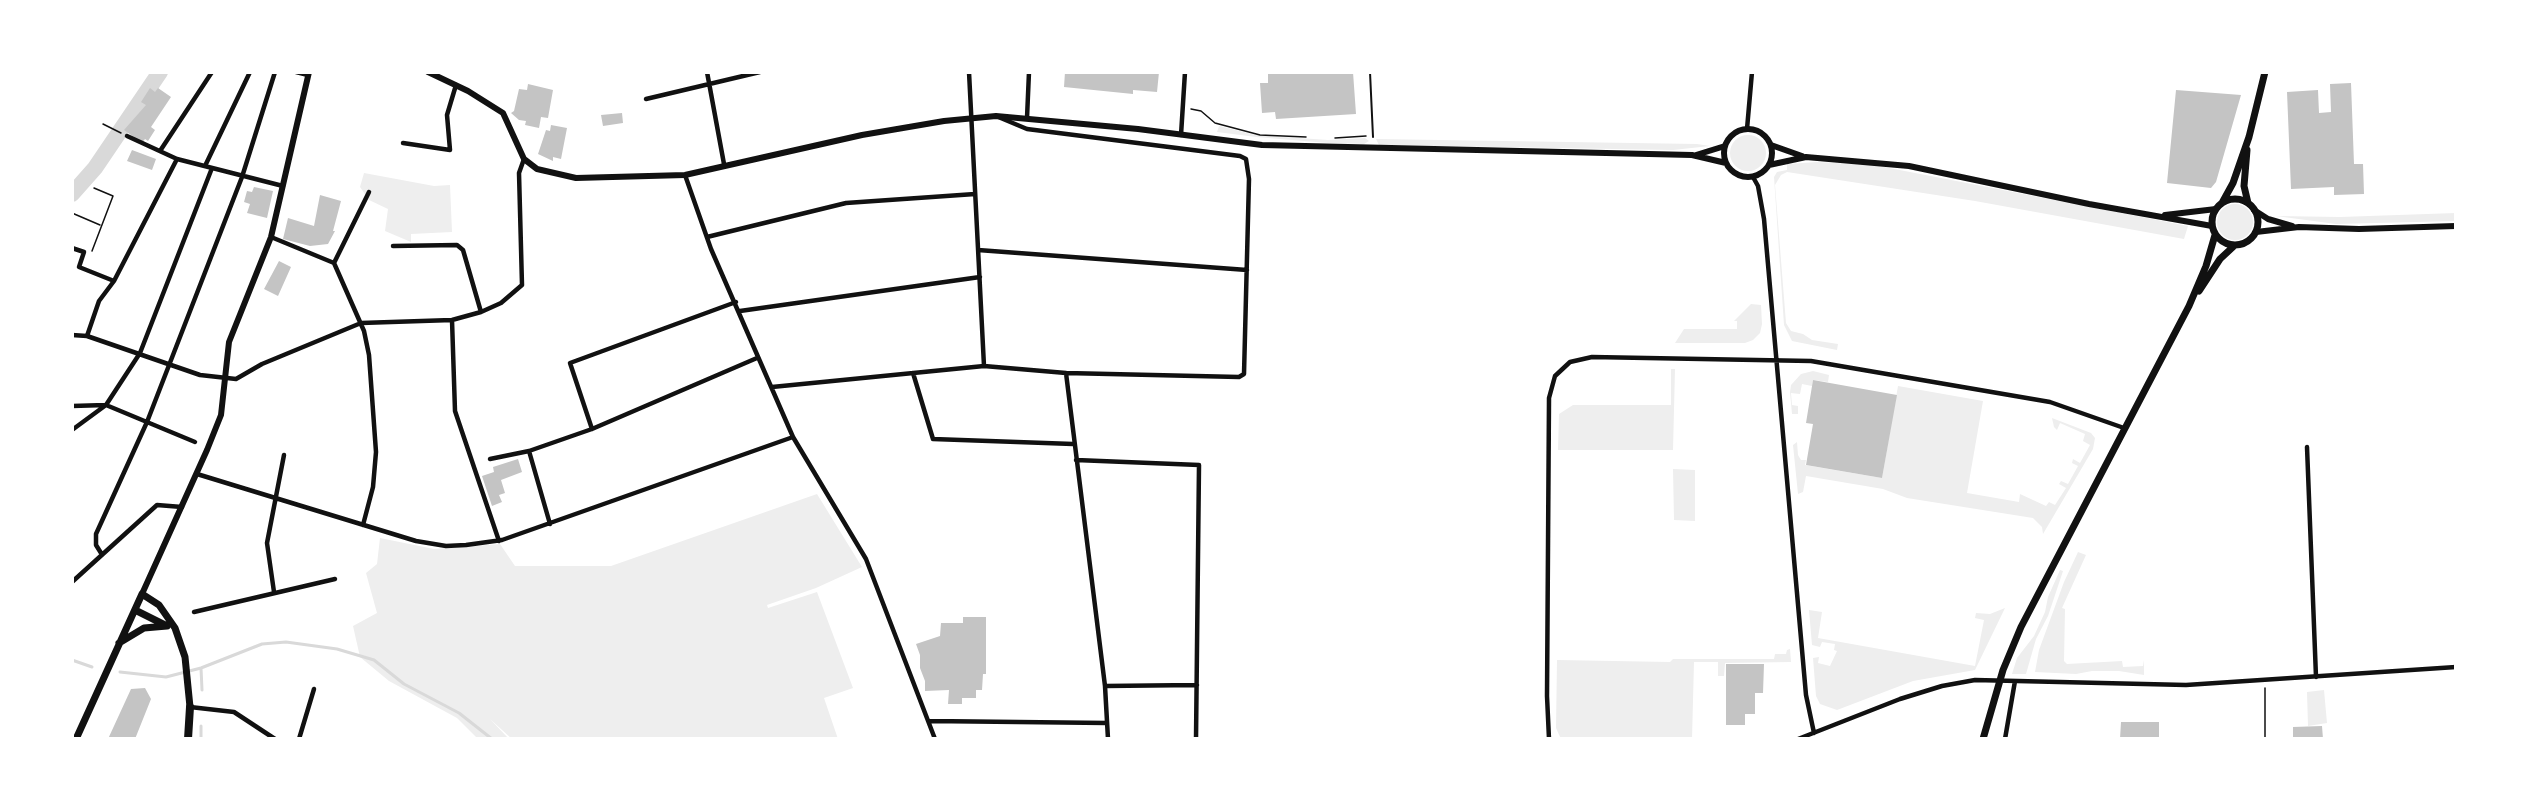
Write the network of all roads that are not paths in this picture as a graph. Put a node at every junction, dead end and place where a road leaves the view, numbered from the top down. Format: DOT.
graph roads {
  1 [pos="212,72"];
  2 [pos="250,72"];
  3 [pos="275,72"];
  4 [pos="296,72"];
  5 [pos="428,72"];
  6 [pos="707,72"];
  7 [pos="760,72"];
  8 [pos="969,72"];
  9 [pos="1029,72"];
  10 [pos="1185,72"];
  11 [pos="1370,72"];
  12 [pos="1752,72"];
  13 [pos="2265,72"];
  14 [pos="308,73"];
  15 [pos="710,83"];
  16 [pos="456,85"];
  17 [pos="646,99"];
  18 [pos="996,116"];
  19 [pos="971,117"];
  20 [pos="1027,118"];
  21 [pos="1747,129"];
  22 [pos="1181,135"];
  23 [pos="127,136"];
  24 [pos="1373,136"];
  25 [pos="2249,137"];
  26 [pos="404,142"];
  27 [pos="1771,145"];
  28 [pos="1725,146"];
  29 [pos="160,151"];
  30 [pos="1692,155"];
  31 [pos="1806,157"];
  32 [pos="177,159"];
  33 [pos="524,159"];
  34 [pos="1726,163"];
  35 [pos="724,164"];
  36 [pos="1769,165"];
  37 [pos="205,166"];
  38 [pos="212,168"];
  39 [pos="685,175"];
  40 [pos="242,177"];
  41 [pos="1753,177"];
  42 [pos="283,186"];
  43 [pos="369,192"];
  44 [pos="975,194"];
  45 [pos="2222,203"];
  46 [pos="2248,203"];
  47 [pos="2216,209"];
  48 [pos="2254,210"];
  49 [pos="2158,215"];
  50 [pos="2212,226"];
  51 [pos="2456,226"];
  52 [pos="2298,227"];
  53 [pos="2256,232"];
  54 [pos="2215,235"];
  55 [pos="271,237"];
  56 [pos="707,237"];
  57 [pos="393,246"];
  58 [pos="2234,246"];
  59 [pos="72,248"];
  60 [pos="978,250"];
  61 [pos="334,263"];
  62 [pos="1247,270"];
  63 [pos="980,277"];
  64 [pos="114,281"];
  65 [pos="736,302"];
  66 [pos="2189,306"];
  67 [pos="740,310"];
  68 [pos="481,312"];
  69 [pos="452,320"];
  70 [pos="360,323"];
  71 [pos="72,335"];
  72 [pos="87,336"];
  73 [pos="140,353"];
  74 [pos="757,358"];
  75 [pos="1778,360"];
  76 [pos="168,365"];
  77 [pos="984,366"];
  78 [pos="913,373"];
  79 [pos="1066,373"];
  80 [pos="225,379"];
  81 [pos="772,387"];
  82 [pos="106,405"];
  83 [pos="72,406"];
  84 [pos="147,422"];
  85 [pos="2124,428"];
  86 [pos="592,429"];
  87 [pos="72,430"];
  88 [pos="793,437"];
  89 [pos="195,442"];
  90 [pos="1074,444"];
  91 [pos="2307,447"];
  92 [pos="529,451"];
  93 [pos="284,455"];
  94 [pos="490,459"];
  95 [pos="1076,460"];
  96 [pos="197,474"];
  97 [pos="276,498"];
  98 [pos="182,507"];
  99 [pos="550,524"];
  100 [pos="363,525"];
  101 [pos="499,541"];
  102 [pos="101,553"];
  103 [pos="335,579"];
  104 [pos="72,582"];
  105 [pos="274,592"];
  106 [pos="142,594"];
  107 [pos="135,610"];
  108 [pos="194,612"];
  109 [pos="167,626"];
  110 [pos="178,637"];
  111 [pos="119,643"];
  112 [pos="2456,667"];
  113 [pos="2316,677"];
  114 [pos="2015,681"];
  115 [pos="1197,685"];
  116 [pos="1105,686"];
  117 [pos="314,689"];
  118 [pos="190,707"];
  119 [pos="929,721"];
  120 [pos="1107,723"];
  121 [pos="1814,733"];
  122 [pos="76,739"];
  123 [pos="188,739"];
  124 [pos="275,739"];
  125 [pos="299,739"];
  126 [pos="935,739"];
  127 [pos="1108,739"];
  128 [pos="1196,739"];
  129 [pos="1549,739"];
  130 [pos="1798,739"];
  131 [pos="1983,739"];
  132 [pos="2006,739"];
  1 -- 29 [label="street"];
  2 -- 37 [label="street"];
  3 -- 40 [label="street"];
  4 -- 14 [label="street"];
  5 -- 16 [label="street"];
  6 -- 15 [label="street"];
  7 -- 15 [label="street"];
  8 -- 19 [label="street"];
  9 -- 20 [label="street"];
  10 -- 22 [label="street"];
  11 -- 24 [label="lane"];
  12 -- 21 [label="street"];
  13 -- 25 [label="main road"];
  14 -- 42 [label="street"];
  15 -- 17 [label="street"];
  15 -- 35 [label="street"];
  16 -- 26 [label="street"];
  16 -- 33 [label="street"];
  18 -- 19 [label="street"];
  18 -- 20 [label="street"];
  18 -- 62 [label="street"];
  19 -- 35 [label="street"];
  19 -- 44 [label="street"];
  20 -- 22 [label="street"];
  21 -- 27 [label="street"];
  21 -- 28 [label="street"];
  22 -- 30 [label="street"];
  23 -- 29 [label="street"];
  25 -- 45 [label="main road"];
  25 -- 46 [label="main road"];
  27 -- 31 [label="street"];
  27 -- 36 [label="street"];
  28 -- 30 [label="street"];
  28 -- 34 [label="street"];
  29 -- 32 [label="street"];
  30 -- 34 [label="street"];
  31 -- 36 [label="street"];
  31 -- 49 [label="street"];
  32 -- 37 [label="street"];
  32 -- 64 [label="street"];
  33 -- 39 [label="street"];
  33 -- 68 [label="street"];
  34 -- 41 [label="street"];
  35 -- 39 [label="street"];
  36 -- 41 [label="street"];
  37 -- 38 [label="street"];
  38 -- 40 [label="street"];
  38 -- 73 [label="street"];
  39 -- 56 [label="street"];
  40 -- 42 [label="street"];
  40 -- 76 [label="street"];
  41 -- 75 [label="street"];
  42 -- 55 [label="street"];
  43 -- 61 [label="street"];
  44 -- 56 [label="street"];
  44 -- 60 [label="street"];
  45 -- 46 [label="main road"];
  45 -- 47 [label="main road"];
  46 -- 48 [label="main road"];
  47 -- 49 [label="street"];
  47 -- 50 [label="main road"];
  48 -- 52 [label="street"];
  48 -- 53 [label="main road"];
  49 -- 50 [label="street"];
  50 -- 54 [label="main road"];
  51 -- 52 [label="street"];
  52 -- 53 [label="street"];
  53 -- 58 [label="main road"];
  54 -- 58 [label="main road"];
  54 -- 66 [label="main road"];
  55 -- 61 [label="street"];
  55 -- 80 [label="street"];
  56 -- 65 [label="street"];
  57 -- 68 [label="street"];
  58 -- 66 [label="main road"];
  59 -- 64 [label="street"];
  60 -- 62 [label="street"];
  60 -- 63 [label="street"];
  61 -- 70 [label="street"];
  62 -- 79 [label="street"];
  63 -- 67 [label="street"];
  63 -- 77 [label="street"];
  64 -- 72 [label="street"];
  65 -- 67 [label="street"];
  65 -- 86 [label="street"];
  66 -- 85 [label="main road"];
  67 -- 74 [label="street"];
  68 -- 69 [label="street"];
  69 -- 70 [label="street"];
  69 -- 101 [label="street"];
  70 -- 80 [label="street"];
  70 -- 100 [label="street"];
  71 -- 72 [label="street"];
  72 -- 73 [label="street"];
  73 -- 76 [label="street"];
  73 -- 82 [label="street"];
  74 -- 81 [label="street"];
  74 -- 86 [label="street"];
  75 -- 85 [label="street"];
  75 -- 121 [label="street"];
  75 -- 129 [label="street"];
  76 -- 80 [label="street"];
  76 -- 84 [label="street"];
  77 -- 78 [label="street"];
  77 -- 79 [label="street"];
  78 -- 81 [label="street"];
  78 -- 90 [label="street"];
  79 -- 90 [label="street"];
  80 -- 96 [label="street"];
  81 -- 88 [label="street"];
  82 -- 83 [label="street"];
  82 -- 84 [label="street"];
  82 -- 87 [label="street"];
  84 -- 89 [label="street"];
  84 -- 102 [label="street"];
  85 -- 131 [label="main road"];
  86 -- 92 [label="street"];
  88 -- 99 [label="street"];
  88 -- 119 [label="street"];
  90 -- 95 [label="street"];
  91 -- 113 [label="street"];
  92 -- 94 [label="street"];
  92 -- 99 [label="street"];
  93 -- 97 [label="street"];
  95 -- 115 [label="street"];
  95 -- 116 [label="street"];
  96 -- 97 [label="street"];
  96 -- 98 [label="street"];
  97 -- 100 [label="street"];
  97 -- 105 [label="street"];
  98 -- 102 [label="street"];
  98 -- 106 [label="street"];
  99 -- 101 [label="street"];
  100 -- 101 [label="street"];
  102 -- 104 [label="street"];
  103 -- 105 [label="street"];
  105 -- 108 [label="street"];
  106 -- 107 [label="main road"];
  106 -- 110 [label="main road"];
  107 -- 109 [label="main road"];
  107 -- 111 [label="main road"];
  109 -- 110 [label="main road"];
  109 -- 111 [label="main road"];
  110 -- 118 [label="main road"];
  111 -- 122 [label="main road"];
  112 -- 113 [label="street"];
  113 -- 114 [label="street"];
  114 -- 121 [label="street"];
  114 -- 132 [label="street"];
  115 -- 116 [label="street"];
  115 -- 128 [label="street"];
  116 -- 120 [label="street"];
  117 -- 125 [label="street"];
  118 -- 123 [label="highway"];
  118 -- 124 [label="street"];
  119 -- 120 [label="street"];
  119 -- 126 [label="street"];
  120 -- 127 [label="street"];
  121 -- 130 [label="street"];
}
